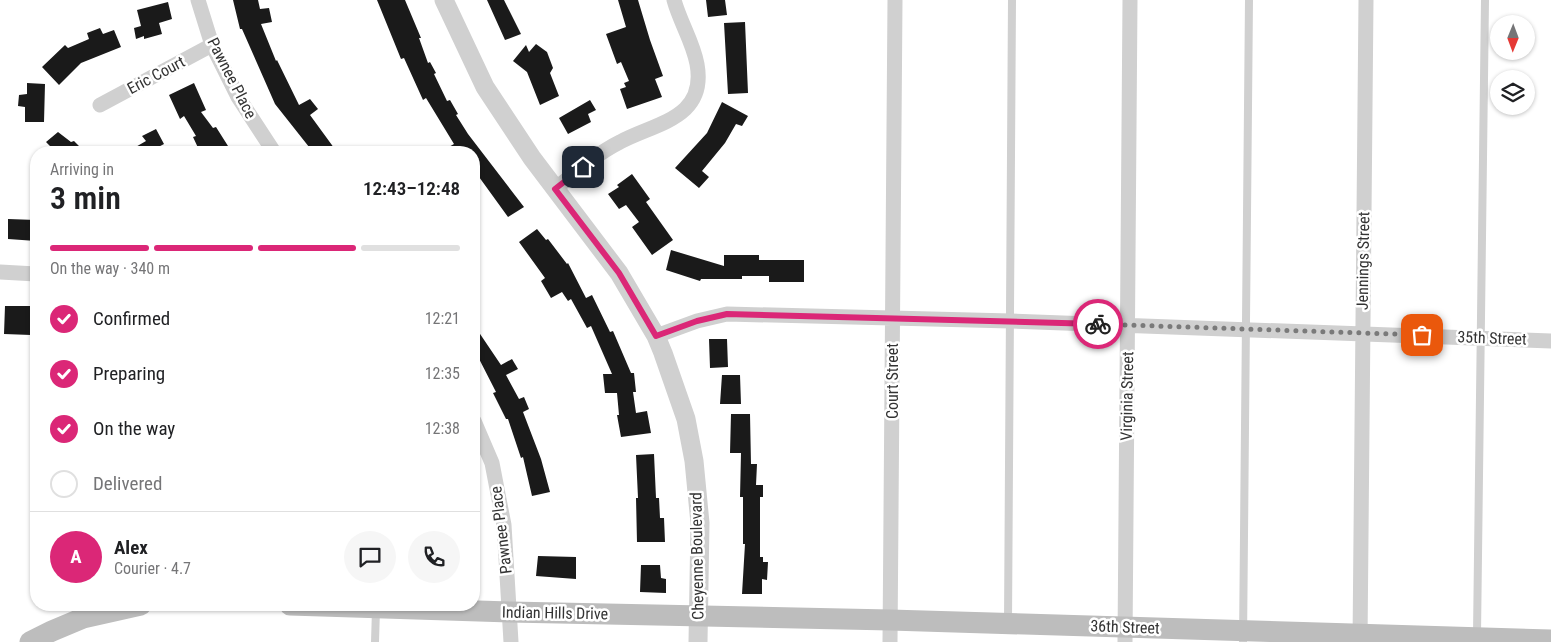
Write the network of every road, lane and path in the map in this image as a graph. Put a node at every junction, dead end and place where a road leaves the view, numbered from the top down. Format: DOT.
graph roads {
  1 [pos="198,0"];
  2 [pos="444,0"];
  3 [pos="674,0"];
  4 [pos="895,0"];
  5 [pos="1012,0"];
  6 [pos="1130,0"];
  7 [pos="1249,0"];
  8 [pos="1366,0"];
  9 [pos="1485,0"];
  10 [pos="212,45"];
  11 [pos="100,105"];
  12 [pos="270,146"];
  13 [pos="555,189"];
  14 [pos="0,272"];
  15 [pos="30,274"];
  16 [pos="892,318"];
  17 [pos="1011,321"];
  18 [pos="1128,325"];
  19 [pos="1246,330"];
  20 [pos="1363,333"];
  21 [pos="656,336"];
  22 [pos="1482,337"];
  23 [pos="1551,341"];
  24 [pos="480,435"];
  25 [pos="114,611"];
  26 [pos="376,611"];
  27 [pos="476,611"];
  28 [pos="510,612"];
  29 [pos="699,616"];
  30 [pos="890,620"];
  31 [pos="1008,624"];
  32 [pos="1125,635"];
  33 [pos="1243,636"];
  34 [pos="1360,638"];
  35 [pos="1477,640"];
  36 [pos="1551,640"];
  37 [pos="30,642"];
  38 [pos="375,642"];
  39 [pos="510,642"];
  40 [pos="698,642"];
  41 [pos="890,642"];
  1 -- 10 [label="street, Pawnee Place"];
  2 -- 13 [label="street, Cheyenne Boulevard"];
  3 -- 13 [label="street"];
  4 -- 16 [label="street, Court Street"];
  5 -- 17 [label="lane"];
  6 -- 18 [label="street, Virginia Street"];
  7 -- 19 [label="lane"];
  8 -- 20 [label="street, Jennings Street"];
  9 -- 22 [label="lane"];
  10 -- 11 [label="street, Eric Court"];
  10 -- 12 [label="street, Pawnee Place"];
  13 -- 21 [label="street, Cheyenne Boulevard"];
  14 -- 15 [label="street"];
  16 -- 17 [label="street, 35th Street"];
  16 -- 21 [label="street, 35th Street"];
  16 -- 30 [label="street, Court Street"];
  17 -- 18 [label="street, 35th Street"];
  17 -- 31 [label="lane"];
  18 -- 19 [label="street, 35th Street"];
  18 -- 32 [label="street, Virginia Street"];
  19 -- 20 [label="street, 35th Street"];
  19 -- 33 [label="lane"];
  20 -- 22 [label="street, 35th Street"];
  20 -- 34 [label="street, Jennings Street"];
  21 -- 29 [label="street, Cheyenne Boulevard"];
  22 -- 23 [label="street, 35th Street"];
  22 -- 35 [label="lane"];
  24 -- 28 [label="street, Pawnee Place"];
  25 -- 37 [label="main road"];
  26 -- 38 [label="lane"];
  27 -- 28 [label="main road, Indian Hills Drive"];
  28 -- 29 [label="main road, Indian Hills Drive"];
  28 -- 39 [label="street, Pawnee Place"];
  29 -- 30 [label="main road, 36th Street"];
  29 -- 40 [label="street, Cheyenne Boulevard"];
  30 -- 31 [label="main road, 36th Street"];
  30 -- 41 [label="street, Court Street"];
  31 -- 32 [label="main road, 36th Street"];
  32 -- 33 [label="main road, 36th Street"];
  33 -- 34 [label="main road, 36th Street"];
  34 -- 35 [label="main road, 36th Street"];
  35 -- 36 [label="main road, 36th Street"];
}
